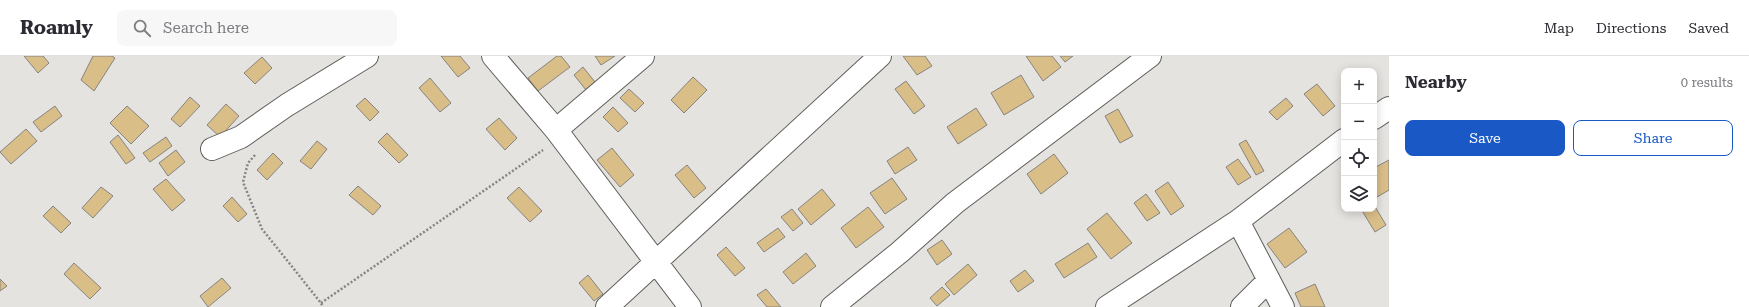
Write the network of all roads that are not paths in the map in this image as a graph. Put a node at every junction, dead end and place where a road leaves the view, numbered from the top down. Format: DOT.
graph roads {
  1 [pos="367,56"];
  2 [pos="493,56"];
  3 [pos="643,56"];
  4 [pos="880,56"];
  5 [pos="1150,56"];
  6 [pos="1389,108"];
  7 [pos="1377,116"];
  8 [pos="556,130"];
  9 [pos="1341,142"];
  10 [pos="212,149"];
  11 [pos="1238,221"];
  12 [pos="655,261"];
  13 [pos="1269,280"];
  14 [pos="607,307"];
  15 [pos="690,307"];
  16 [pos="832,307"];
  17 [pos="1107,307"];
  18 [pos="1242,307"];
  19 [pos="1282,307"];
  1 -- 10 [label="street"];
  2 -- 8 [label="street"];
  3 -- 8 [label="street"];
  4 -- 12 [label="street"];
  5 -- 16 [label="street"];
  6 -- 7 [label="street"];
  8 -- 12 [label="street"];
  9 -- 11 [label="street"];
  11 -- 13 [label="street"];
  11 -- 17 [label="street"];
  12 -- 14 [label="street"];
  12 -- 15 [label="street"];
  13 -- 18 [label="street"];
  13 -- 19 [label="street"];
}
